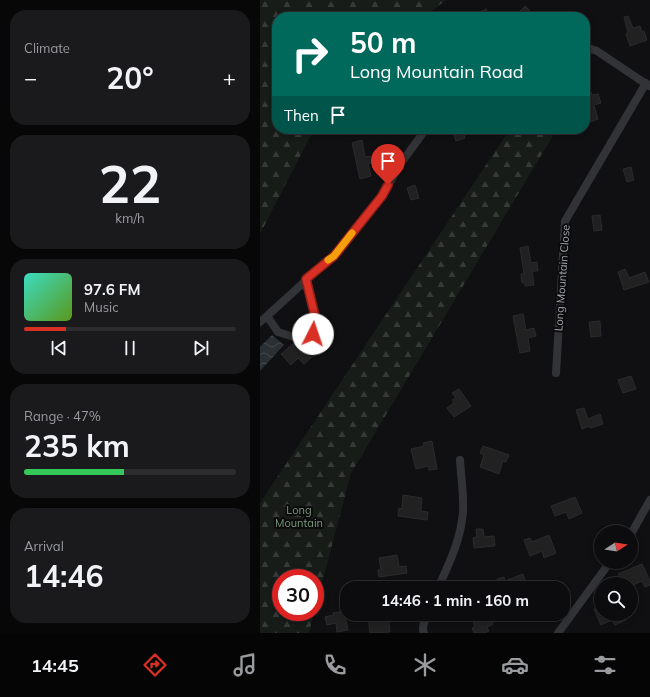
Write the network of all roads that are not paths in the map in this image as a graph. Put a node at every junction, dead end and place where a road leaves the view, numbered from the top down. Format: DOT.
graph roads {
  1 [pos="590,49"];
  2 [pos="648,85"];
  3 [pos="422,134"];
  4 [pos="306,279"];
  5 [pos="266,316"];
  6 [pos="260,322"];
  7 [pos="313,334"];
  8 [pos="304,341"];
  9 [pos="556,373"];
  10 [pos="460,460"];
  11 [pos="650,500"];
  12 [pos="636,525"];
  13 [pos="605,569"];
  14 [pos="441,581"];
  15 [pos="425,621"];
  16 [pos="424,633"];
  17 [pos="558,633"];
  1 -- 2 [label="street"];
  2 -- 9 [label="street, Long Mountain Close"];
  3 -- 4 [label="street"];
  4 -- 5 [label="street"];
  4 -- 7 [label="street"];
  5 -- 6 [label="street"];
  5 -- 8 [label="street"];
  10 -- 14 [label="street"];
  11 -- 12 [label="street"];
  13 -- 17 [label="street"];
  15 -- 16 [label="street"];
}
